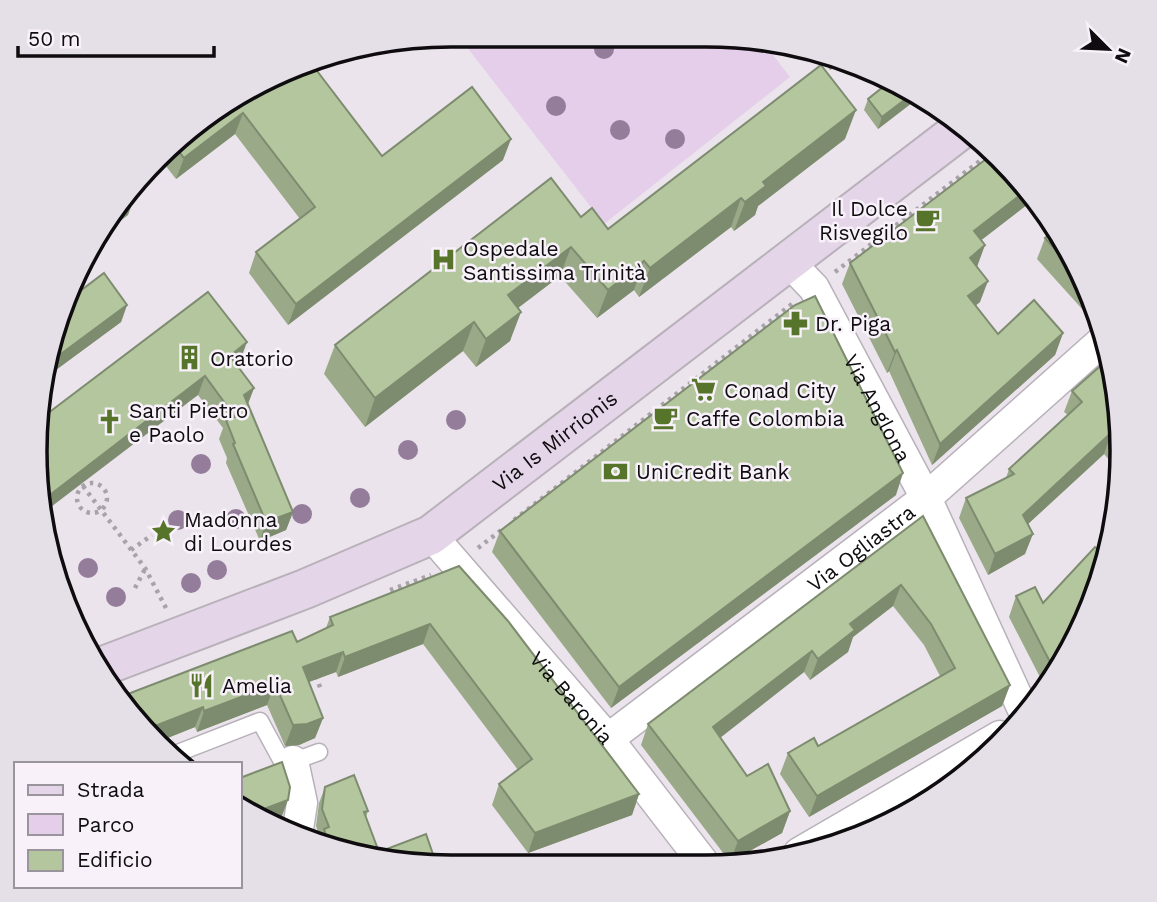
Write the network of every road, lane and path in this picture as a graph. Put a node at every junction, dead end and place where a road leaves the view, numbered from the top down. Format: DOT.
graph roads {
  1 [pos="955,134"];
  2 [pos="789,262"];
  3 [pos="1096,347"];
  4 [pos="83,486"];
  5 [pos="926,498"];
  6 [pos="101,510"];
  7 [pos="152,535"];
  8 [pos="432,535"];
  9 [pos="131,550"];
  10 [pos="145,568"];
  11 [pos="135,588"];
  12 [pos="168,611"];
  13 [pos="108,664"];
  14 [pos="313,668"];
  15 [pos="321,690"];
  16 [pos="1021,704"];
  17 [pos="608,739"];
  18 [pos="978,749"];
  19 [pos="182,752"];
  20 [pos="306,757"];
  21 [pos="299,825"];
  22 [pos="830,835"];
  23 [pos="698,855"];
  1 -- 2 [label="street, Via Is Mirrionis"];
  2 -- 5 [label="street, Via Anglona"];
  2 -- 8 [label="street, Via Is Mirrionis"];
  3 -- 5 [label="street, Via Ogliastra"];
  4 -- 6 [label="path"];
  4 -- 6 [label="path"];
  4 -- 6 [label="path"];
  5 -- 16 [label="street, Via Anglona"];
  5 -- 17 [label="street, Via Ogliastra"];
  6 -- 9 [label="path"];
  7 -- 9 [label="path"];
  8 -- 13 [label="street, Via Is Mirrionis"];
  8 -- 17 [label="street, Via Baronia"];
  9 -- 10 [label="path"];
  10 -- 11 [label="path"];
  10 -- 12 [label="path"];
  14 -- 15 [label="path"];
  17 -- 23 [label="street, Via Baronia"];
  18 -- 22 [label="street"];
  19 -- 20 [label="lane"];
  20 -- 21 [label="street"];
}
